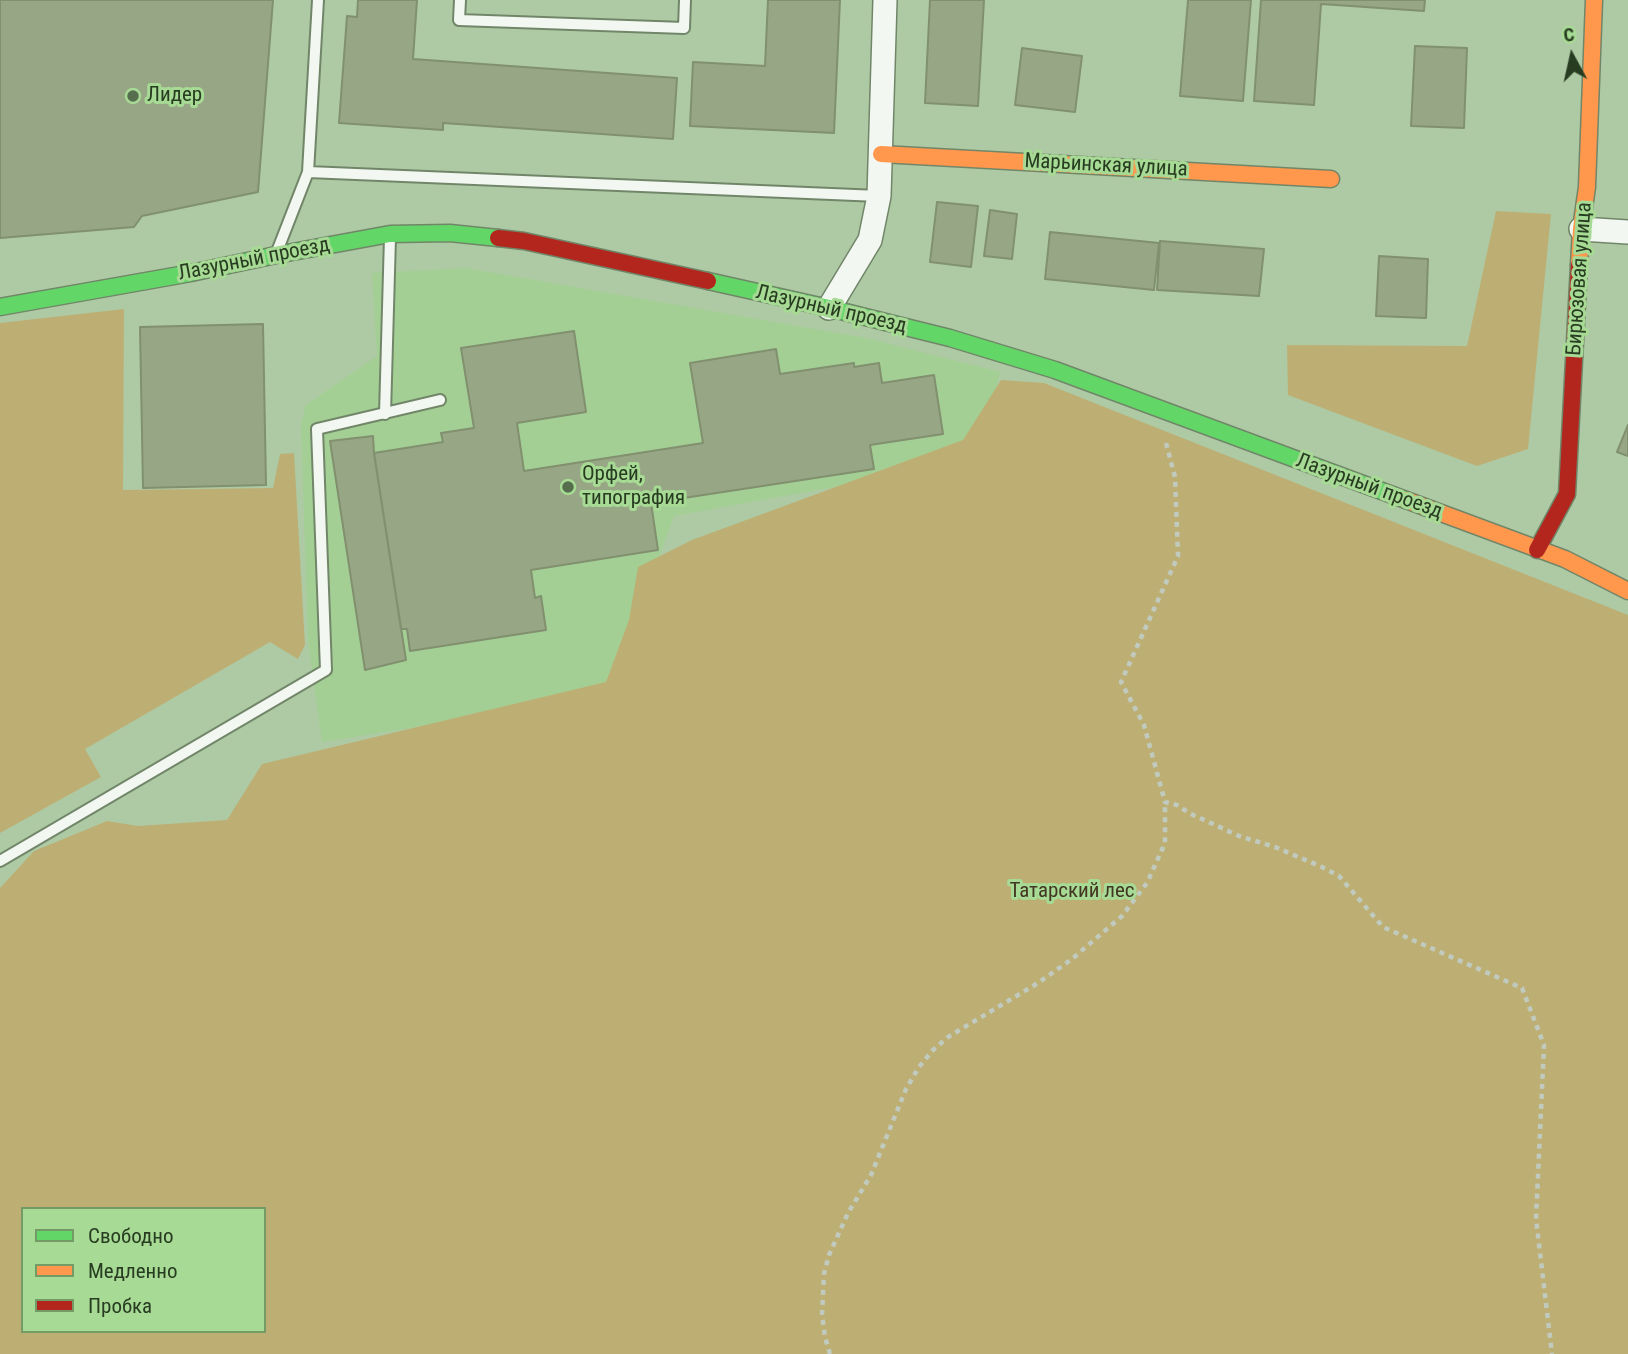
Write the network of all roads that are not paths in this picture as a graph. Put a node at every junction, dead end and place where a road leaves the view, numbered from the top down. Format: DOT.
graph roads {
  1 [pos="318,0"];
  2 [pos="460,0"];
  3 [pos="685,0"];
  4 [pos="885,0"];
  5 [pos="1594,0"];
  6 [pos="881,154"];
  7 [pos="309,172"];
  8 [pos="1331,179"];
  9 [pos="879,196"];
  10 [pos="1581,229"];
  11 [pos="1628,232"];
  12 [pos="390,234"];
  13 [pos="276,255"];
  14 [pos="0,307"];
  15 [pos="829,308"];
  16 [pos="440,400"];
  17 [pos="385,414"];
  18 [pos="1537,550"];
  19 [pos="1628,591"];
  20 [pos="0,861"];
  1 -- 7 [label="lane"];
  2 -- 3 [label="lane"];
  4 -- 6 [label="street"];
  5 -- 10 [label="street, Бирюзовая улица"];
  6 -- 8 [label="street, Марьинская улица"];
  6 -- 9 [label="street"];
  7 -- 9 [label="lane"];
  7 -- 13 [label="lane"];
  9 -- 15 [label="street"];
  10 -- 11 [label="street"];
  10 -- 18 [label="street, Бирюзовая улица"];
  12 -- 13 [label="street, Лазурный проезд"];
  12 -- 15 [label="street, Лазурный проезд"];
  12 -- 17 [label="lane"];
  13 -- 14 [label="street, Лазурный проезд"];
  15 -- 18 [label="street, Лазурный проезд"];
  16 -- 17 [label="lane"];
  17 -- 20 [label="lane"];
  18 -- 19 [label="street, Лазурный проезд"];
}
